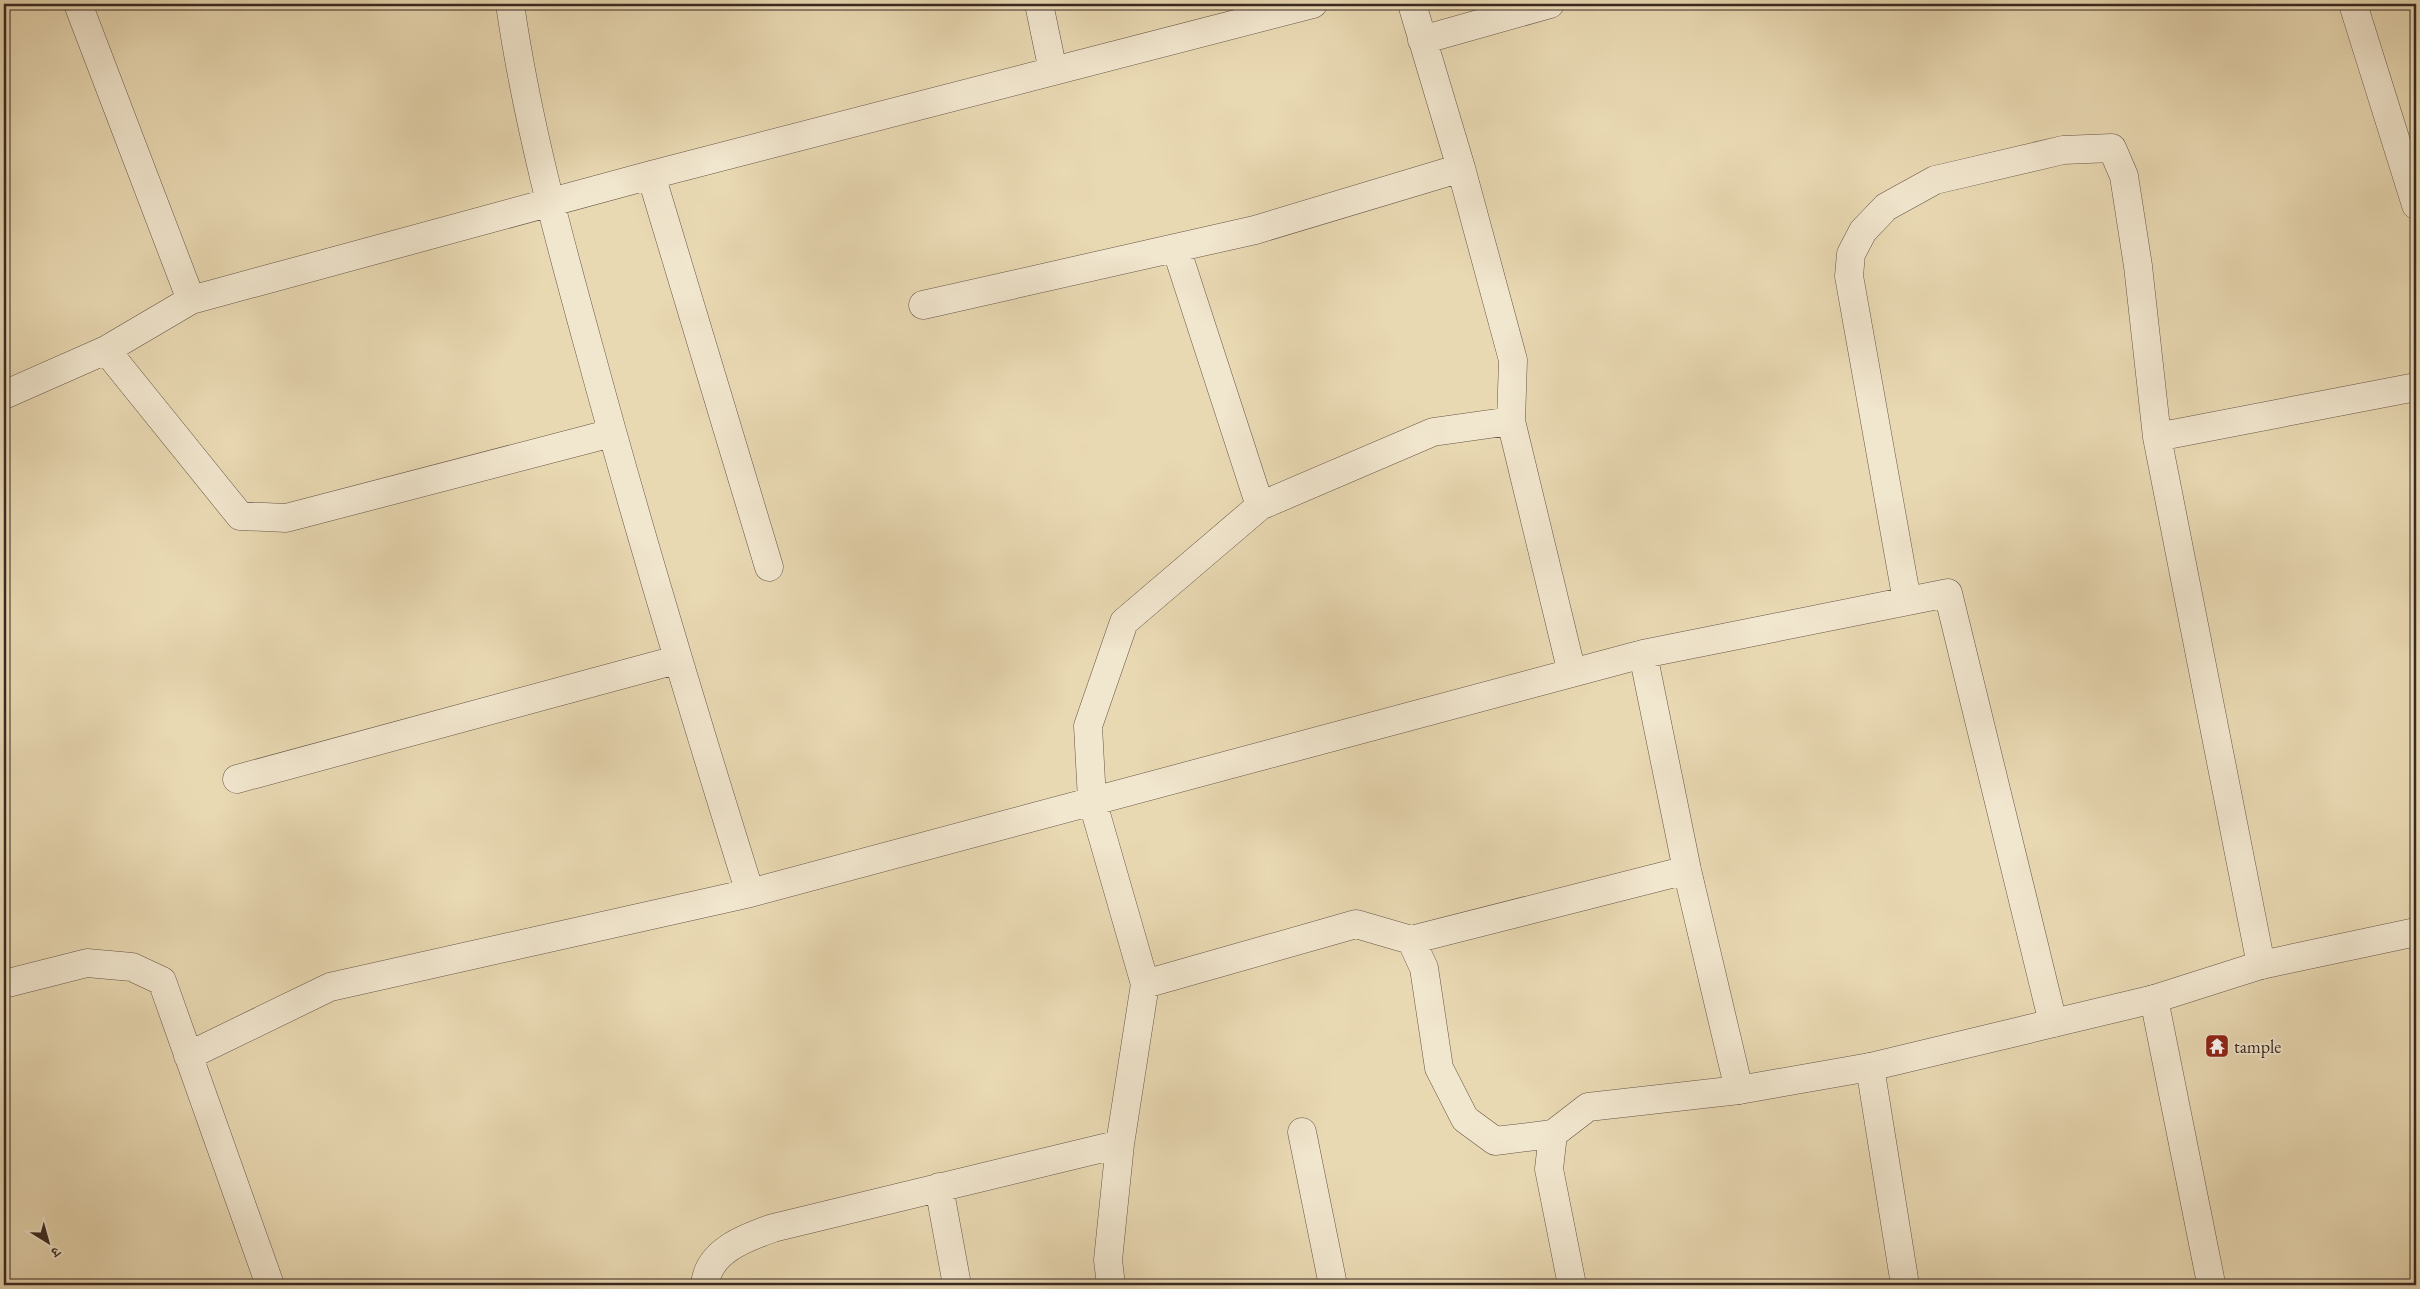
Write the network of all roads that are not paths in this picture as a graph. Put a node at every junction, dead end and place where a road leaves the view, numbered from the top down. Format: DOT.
graph roads {
  1 [pos="78,4"];
  2 [pos="510,4"];
  3 [pos="1039,4"];
  4 [pos="1312,4"];
  5 [pos="1412,4"];
  6 [pos="1550,4"];
  7 [pos="2353,4"];
  8 [pos="1422,40"];
  9 [pos="1053,71"];
  10 [pos="1462,168"];
  11 [pos="651,175"];
  12 [pos="550,202"];
  13 [pos="2416,205"];
  14 [pos="1176,248"];
  15 [pos="191,300"];
  16 [pos="923,305"];
  17 [pos="106,350"];
  18 [pos="2416,387"];
  19 [pos="4,395"];
  20 [pos="1510,421"];
  21 [pos="612,433"];
  22 [pos="2157,437"];
  23 [pos="1260,506"];
  24 [pos="769,567"];
  25 [pos="1907,601"];
  26 [pos="1643,654"];
  27 [pos="676,660"];
  28 [pos="1572,672"];
  29 [pos="237,778"];
  30 [pos="1092,800"];
  31 [pos="1687,870"];
  32 [pos="750,893"];
  33 [pos="2416,932"];
  34 [pos="1411,940"];
  35 [pos="2262,965"];
  36 [pos="4,984"];
  37 [pos="1145,984"];
  38 [pos="2154,1000"];
  39 [pos="2052,1023"];
  40 [pos="188,1056"];
  41 [pos="1870,1067"];
  42 [pos="1739,1090"];
  43 [pos="1302,1132"];
  44 [pos="1553,1134"];
  45 [pos="1120,1144"];
  46 [pos="939,1187"];
  47 [pos="2210,1278"];
  48 [pos="270,1285"];
  49 [pos="705,1285"];
  50 [pos="957,1285"];
  51 [pos="1111,1285"];
  52 [pos="1333,1285"];
  53 [pos="1572,1285"];
  54 [pos="1905,1285"];
  1 -- 15 [label="street"];
  2 -- 12 [label="street"];
  3 -- 9 [label="street"];
  4 -- 9 [label="street"];
  5 -- 8 [label="street"];
  6 -- 8 [label="street"];
  7 -- 13 [label="street"];
  8 -- 10 [label="street"];
  9 -- 11 [label="street"];
  10 -- 14 [label="street"];
  10 -- 20 [label="street"];
  11 -- 12 [label="street"];
  11 -- 24 [label="street"];
  12 -- 15 [label="street"];
  12 -- 21 [label="street"];
  14 -- 16 [label="street"];
  14 -- 23 [label="street"];
  15 -- 17 [label="street"];
  17 -- 19 [label="street"];
  17 -- 21 [label="street"];
  18 -- 22 [label="street"];
  20 -- 23 [label="street"];
  20 -- 28 [label="street"];
  21 -- 27 [label="street"];
  22 -- 25 [label="street"];
  22 -- 35 [label="street"];
  23 -- 30 [label="street"];
  25 -- 26 [label="street"];
  25 -- 39 [label="street"];
  26 -- 28 [label="street"];
  26 -- 31 [label="street"];
  27 -- 29 [label="street"];
  27 -- 32 [label="street"];
  28 -- 30 [label="street"];
  30 -- 32 [label="street"];
  30 -- 37 [label="street"];
  31 -- 34 [label="street"];
  31 -- 42 [label="street"];
  32 -- 40 [label="street"];
  33 -- 35 [label="street"];
  34 -- 37 [label="street"];
  34 -- 44 [label="street"];
  35 -- 38 [label="street"];
  36 -- 40 [label="street"];
  37 -- 45 [label="street"];
  38 -- 39 [label="street"];
  38 -- 47 [label="street"];
  39 -- 41 [label="street"];
  40 -- 48 [label="street"];
  41 -- 42 [label="street"];
  41 -- 54 [label="street"];
  42 -- 44 [label="street"];
  43 -- 52 [label="street"];
  44 -- 53 [label="street"];
  45 -- 46 [label="street"];
  45 -- 51 [label="street"];
  46 -- 49 [label="street"];
  46 -- 50 [label="street"];
}
